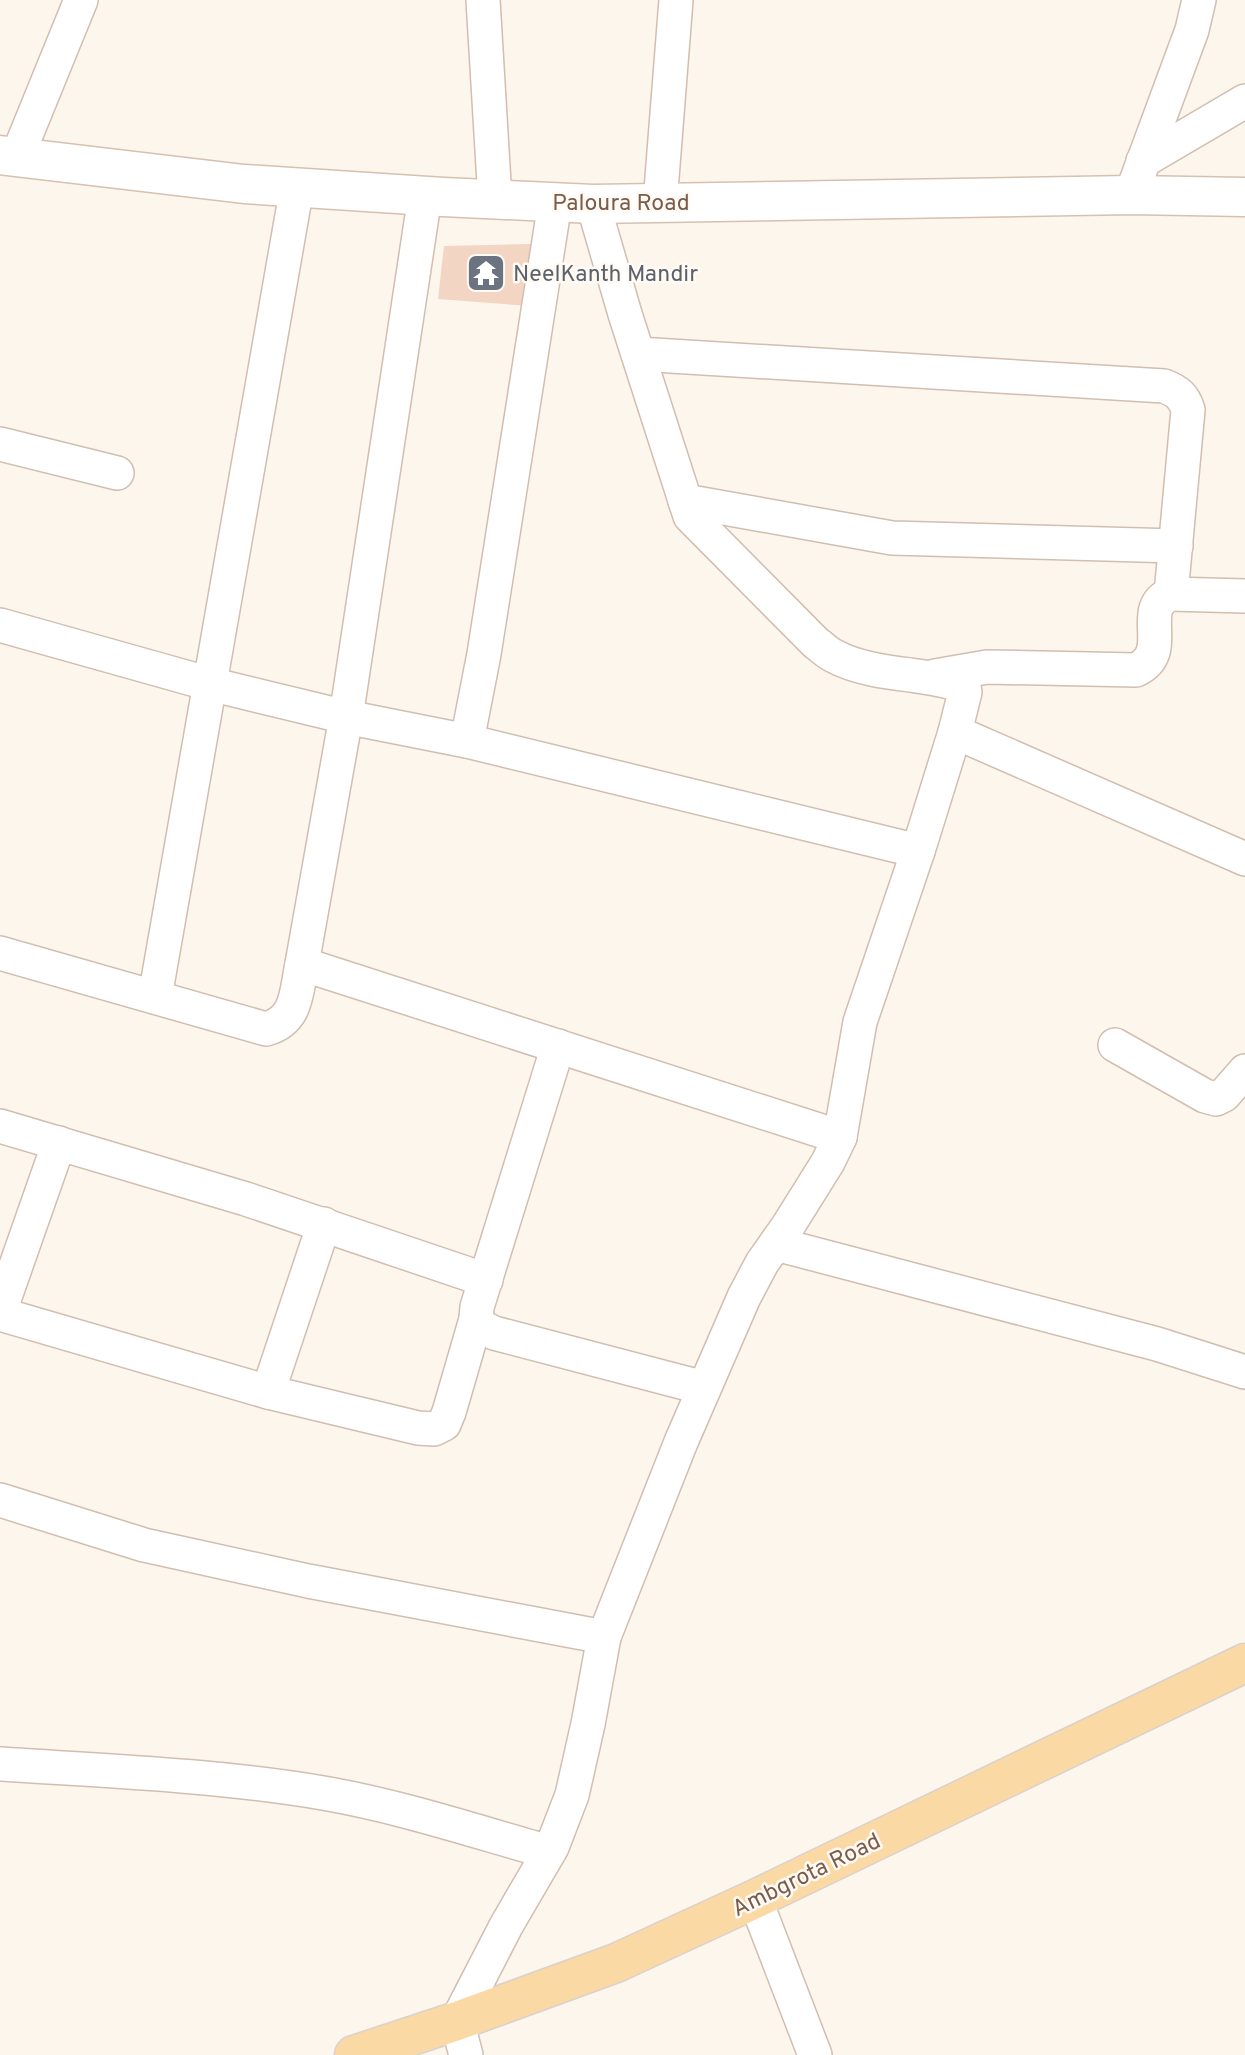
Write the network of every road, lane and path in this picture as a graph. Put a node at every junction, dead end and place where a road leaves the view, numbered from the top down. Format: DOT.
graph roads {
  1 [pos="80,0"];
  2 [pos="483,0"];
  3 [pos="676,0"];
  4 [pos="1199,0"];
  5 [pos="1245,101"];
  6 [pos="8,156"];
  7 [pos="1137,178"];
  8 [pos="297,187"];
  9 [pos="425,196"];
  10 [pos="1245,197"];
  11 [pos="495,200"];
  12 [pos="555,203"];
  13 [pos="660,203"];
  14 [pos="593,204"];
  15 [pos="638,354"];
  16 [pos="0,444"];
  17 [pos="117,473"];
  18 [pos="685,501"];
  19 [pos="1176,547"];
  20 [pos="1171,594"];
  21 [pos="1245,596"];
  22 [pos="0,625"];
  23 [pos="931,676"];
  24 [pos="209,684"];
  25 [pos="346,717"];
  26 [pos="955,733"];
  27 [pos="467,741"];
  28 [pos="918,850"];
  29 [pos="1245,859"];
  30 [pos="0,953"];
  31 [pos="302,964"];
  32 [pos="155,997"];
  33 [pos="1115,1045"];
  34 [pos="558,1046"];
  35 [pos="1245,1071"];
  36 [pos="0,1126"];
  37 [pos="840,1137"];
  38 [pos="59,1143"];
  39 [pos="324,1224"];
  40 [pos="776,1244"];
  41 [pos="486,1280"];
  42 [pos="0,1312"];
  43 [pos="476,1319"];
  44 [pos="1245,1372"];
  45 [pos="704,1388"];
  46 [pos="268,1392"];
  47 [pos="0,1500"];
  48 [pos="604,1637"];
  49 [pos="1245,1662"];
  50 [pos="0,1764"];
  51 [pos="549,1852"];
  52 [pos="755,1899"];
  53 [pos="462,2038"];
  54 [pos="354,2055"];
  55 [pos="815,2055"];
  1 -- 6 [label="street"];
  2 -- 11 [label="street"];
  3 -- 13 [label="street"];
  4 -- 7 [label="street"];
  5 -- 7 [label="street"];
  6 -- 8 [label="main road, Paloura Road"];
  7 -- 10 [label="main road, Paloura Road"];
  7 -- 13 [label="main road, Paloura Road"];
  8 -- 9 [label="main road, Paloura Road"];
  8 -- 24 [label="street"];
  9 -- 11 [label="main road, Paloura Road"];
  9 -- 25 [label="street"];
  11 -- 12 [label="main road, Paloura Road"];
  12 -- 14 [label="main road, Paloura Road"];
  12 -- 27 [label="street"];
  13 -- 14 [label="main road, Paloura Road"];
  14 -- 15 [label="street"];
  15 -- 18 [label="street"];
  15 -- 19 [label="street"];
  16 -- 17 [label="street"];
  18 -- 19 [label="street"];
  18 -- 23 [label="street"];
  19 -- 20 [label="street"];
  20 -- 21 [label="street"];
  20 -- 23 [label="street"];
  22 -- 24 [label="street"];
  23 -- 26 [label="street"];
  24 -- 25 [label="street"];
  24 -- 32 [label="street"];
  25 -- 27 [label="street"];
  25 -- 31 [label="street"];
  26 -- 28 [label="street"];
  26 -- 29 [label="street"];
  27 -- 28 [label="street"];
  28 -- 37 [label="street"];
  30 -- 32 [label="street"];
  31 -- 32 [label="street"];
  31 -- 34 [label="street"];
  33 -- 35 [label="street"];
  34 -- 37 [label="street"];
  34 -- 41 [label="street"];
  36 -- 38 [label="street"];
  37 -- 40 [label="street"];
  38 -- 39 [label="street"];
  38 -- 42 [label="street"];
  39 -- 41 [label="street"];
  39 -- 46 [label="street"];
  40 -- 44 [label="street"];
  40 -- 45 [label="street"];
  41 -- 43 [label="street"];
  42 -- 46 [label="street"];
  43 -- 45 [label="street"];
  43 -- 46 [label="street"];
  45 -- 48 [label="street"];
  47 -- 48 [label="street"];
  48 -- 51 [label="street"];
  49 -- 52 [label="main road, Ambgrota Road"];
  50 -- 51 [label="street"];
  51 -- 53 [label="street"];
  52 -- 53 [label="main road, Ambgrota Road"];
  52 -- 55 [label="street"];
  53 -- 54 [label="main road, Ambgrota Road"];
}
